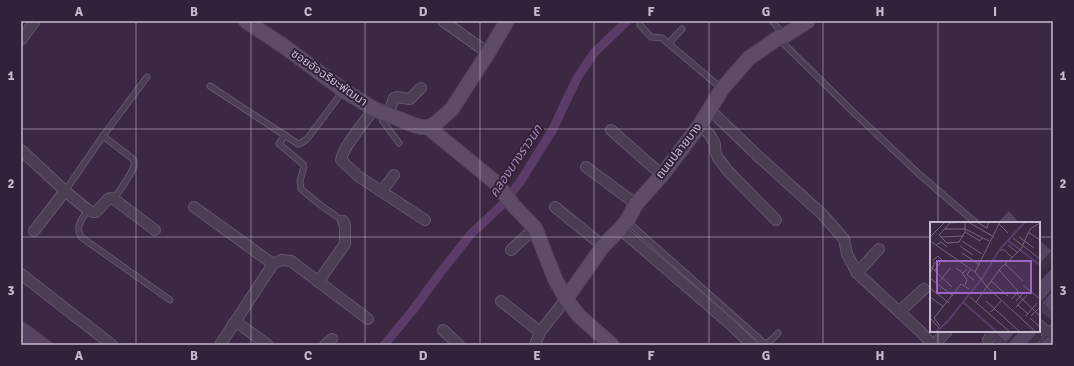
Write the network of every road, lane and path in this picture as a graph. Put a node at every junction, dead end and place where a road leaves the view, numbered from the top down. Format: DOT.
graph roads {
  1 [pos="35,21"];
  2 [pos="246,21"];
  3 [pos="442,21"];
  4 [pos="772,21"];
  5 [pos="808,21"];
  6 [pos="504,24"];
  7 [pos="640,25"];
  8 [pos="682,29"];
  9 [pos="781,37"];
  10 [pos="21,40"];
  11 [pos="668,43"];
  12 [pos="488,53"];
  13 [pos="147,77"];
  14 [pos="210,86"];
  15 [pos="420,88"];
  16 [pos="722,89"];
  17 [pos="343,90"];
  18 [pos="710,110"];
  19 [pos="382,112"];
  20 [pos="700,125"];
  21 [pos="428,127"];
  22 [pos="611,130"];
  23 [pos="285,135"];
  24 [pos="103,136"];
  25 [pos="399,142"];
  26 [pos="21,150"];
  27 [pos="586,167"];
  28 [pos="394,175"];
  29 [pos="662,175"];
  30 [pos="65,190"];
  31 [pos="382,191"];
  32 [pos="114,199"];
  33 [pos="636,204"];
  34 [pos="194,207"];
  35 [pos="555,207"];
  36 [pos="86,208"];
  37 [pos="425,220"];
  38 [pos="776,220"];
  39 [pos="343,221"];
  40 [pos="975,222"];
  41 [pos="623,225"];
  42 [pos="535,228"];
  43 [pos="154,230"];
  44 [pos="34,231"];
  45 [pos="603,246"];
  46 [pos="879,249"];
  47 [pos="511,250"];
  48 [pos="273,264"];
  49 [pos="857,273"];
  50 [pos="21,274"];
  51 [pos="318,282"];
  52 [pos="924,288"];
  53 [pos="566,299"];
  54 [pos="170,300"];
  55 [pos="501,301"];
  56 [pos="899,312"];
  57 [pos="368,319"];
  58 [pos="233,324"];
  59 [pos="1040,326"];
  60 [pos="443,330"];
  61 [pos="540,332"];
  62 [pos="946,332"];
  63 [pos="995,332"];
  64 [pos="778,333"];
  65 [pos="1052,334"];
  66 [pos="988,340"];
  67 [pos="112,345"];
  68 [pos="221,345"];
  69 [pos="268,345"];
  70 [pos="459,345"];
  71 [pos="536,345"];
  72 [pos="612,345"];
  73 [pos="752,345"];
  74 [pos="930,345"];
  75 [pos="934,345"];
  76 [pos="1040,345"];
  1 -- 10 [label="street"];
  2 -- 17 [label="street, ซอยอัจฉริยะพัฒนา"];
  3 -- 12 [label="street"];
  4 -- 9 [label="lane"];
  5 -- 9 [label="street, ถนนปลายบาง"];
  6 -- 12 [label="street"];
  7 -- 11 [label="lane"];
  8 -- 11 [label="lane"];
  9 -- 16 [label="street, ถนนปลายบาง"];
  9 -- 40 [label="lane"];
  11 -- 16 [label="lane"];
  12 -- 21 [label="street"];
  13 -- 24 [label="lane"];
  14 -- 23 [label="lane"];
  15 -- 19 [label="street"];
  16 -- 18 [label="street, ถนนปลายบาง"];
  17 -- 19 [label="street, ซอยอัจฉริยะพัฒนา"];
  17 -- 23 [label="lane"];
  18 -- 20 [label="street, ถนนปลายบาง"];
  18 -- 49 [label="street"];
  19 -- 21 [label="street, ซอยอัจฉริยะพัฒนา"];
  19 -- 25 [label="lane"];
  19 -- 31 [label="street"];
  20 -- 29 [label="street, ถนนปลายบาง"];
  20 -- 38 [label="street"];
  21 -- 42 [label="street"];
  22 -- 29 [label="street"];
  23 -- 39 [label="lane"];
  24 -- 30 [label="lane"];
  24 -- 32 [label="lane"];
  26 -- 30 [label="street"];
  27 -- 33 [label="street"];
  28 -- 31 [label="street"];
  29 -- 33 [label="street, ถนนปลายบาง"];
  30 -- 36 [label="street"];
  30 -- 44 [label="street"];
  31 -- 37 [label="street"];
  32 -- 36 [label="street"];
  32 -- 43 [label="street"];
  33 -- 41 [label="street, ถนนปลายบาง"];
  34 -- 48 [label="street"];
  35 -- 45 [label="street"];
  36 -- 54 [label="lane"];
  39 -- 51 [label="street"];
  41 -- 45 [label="street, ถนนปลายบาง"];
  41 -- 64 [label="lane"];
  41 -- 73 [label="street"];
  42 -- 47 [label="street"];
  42 -- 53 [label="street"];
  45 -- 53 [label="street, ถนนปลายบาง"];
  46 -- 49 [label="street"];
  48 -- 51 [label="street"];
  48 -- 58 [label="street"];
  49 -- 56 [label="street"];
  50 -- 67 [label="street"];
  51 -- 57 [label="street"];
  52 -- 56 [label="street"];
  53 -- 61 [label="street"];
  53 -- 72 [label="street"];
  55 -- 61 [label="street"];
  56 -- 74 [label="street"];
  58 -- 68 [label="street"];
  58 -- 69 [label="street"];
  59 -- 65 [label="street"];
  60 -- 70 [label="street"];
  61 -- 71 [label="street"];
  62 -- 75 [label="street"];
  63 -- 66 [label="street"];
  65 -- 76 [label="street"];
}
